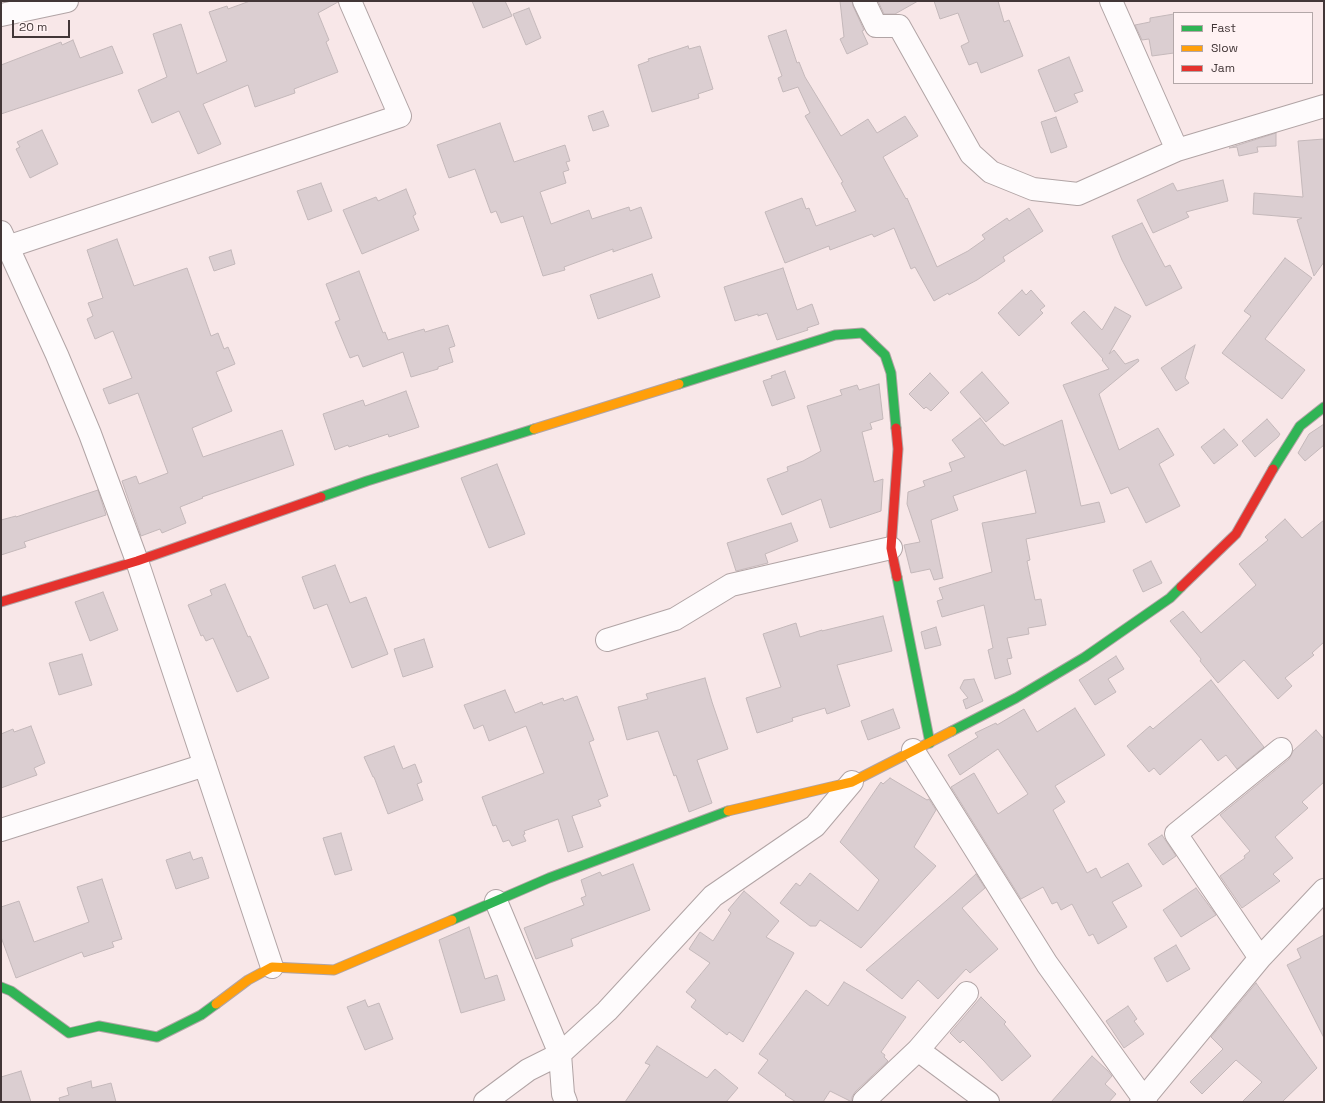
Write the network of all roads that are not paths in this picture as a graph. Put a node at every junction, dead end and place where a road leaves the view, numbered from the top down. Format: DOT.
graph roads {
  1 [pos="67,1"];
  2 [pos="350,1"];
  3 [pos="864,1"];
  4 [pos="1111,1"];
  5 [pos="1,15"];
  6 [pos="1324,106"];
  7 [pos="1177,150"];
  8 [pos="3,243"];
  9 [pos="1324,406"];
  10 [pos="891,548"];
  11 [pos="137,561"];
  12 [pos="1,602"];
  13 [pos="607,640"];
  14 [pos="921,747"];
  15 [pos="1281,749"];
  16 [pos="205,765"];
  17 [pos="852,782"];
  18 [pos="1,830"];
  19 [pos="1324,890"];
  20 [pos="496,901"];
  21 [pos="1260,958"];
  22 [pos="272,967"];
  23 [pos="1,987"];
  24 [pos="967,993"];
  25 [pos="918,1050"];
  26 [pos="560,1054"];
  27 [pos="864,1100"];
  28 [pos="1144,1101"];
  29 [pos="485,1102"];
  30 [pos="566,1102"];
  31 [pos="988,1102"];
  1 -- 5 [label="street"];
  2 -- 8 [label="street"];
  3 -- 7 [label="street"];
  4 -- 7 [label="street"];
  6 -- 7 [label="street"];
  8 -- 11 [label="street"];
  9 -- 14 [label="street"];
  10 -- 11 [label="street"];
  10 -- 13 [label="street"];
  10 -- 14 [label="street"];
  11 -- 12 [label="street"];
  11 -- 16 [label="street"];
  14 -- 17 [label="street"];
  14 -- 28 [label="street"];
  15 -- 21 [label="street"];
  16 -- 18 [label="street"];
  16 -- 22 [label="street"];
  17 -- 20 [label="street"];
  17 -- 26 [label="street"];
  19 -- 21 [label="street"];
  20 -- 22 [label="street"];
  20 -- 26 [label="street"];
  21 -- 28 [label="street"];
  22 -- 23 [label="street"];
  24 -- 25 [label="street"];
  25 -- 27 [label="street"];
  25 -- 31 [label="street"];
  26 -- 29 [label="street"];
  26 -- 30 [label="street"];
}
